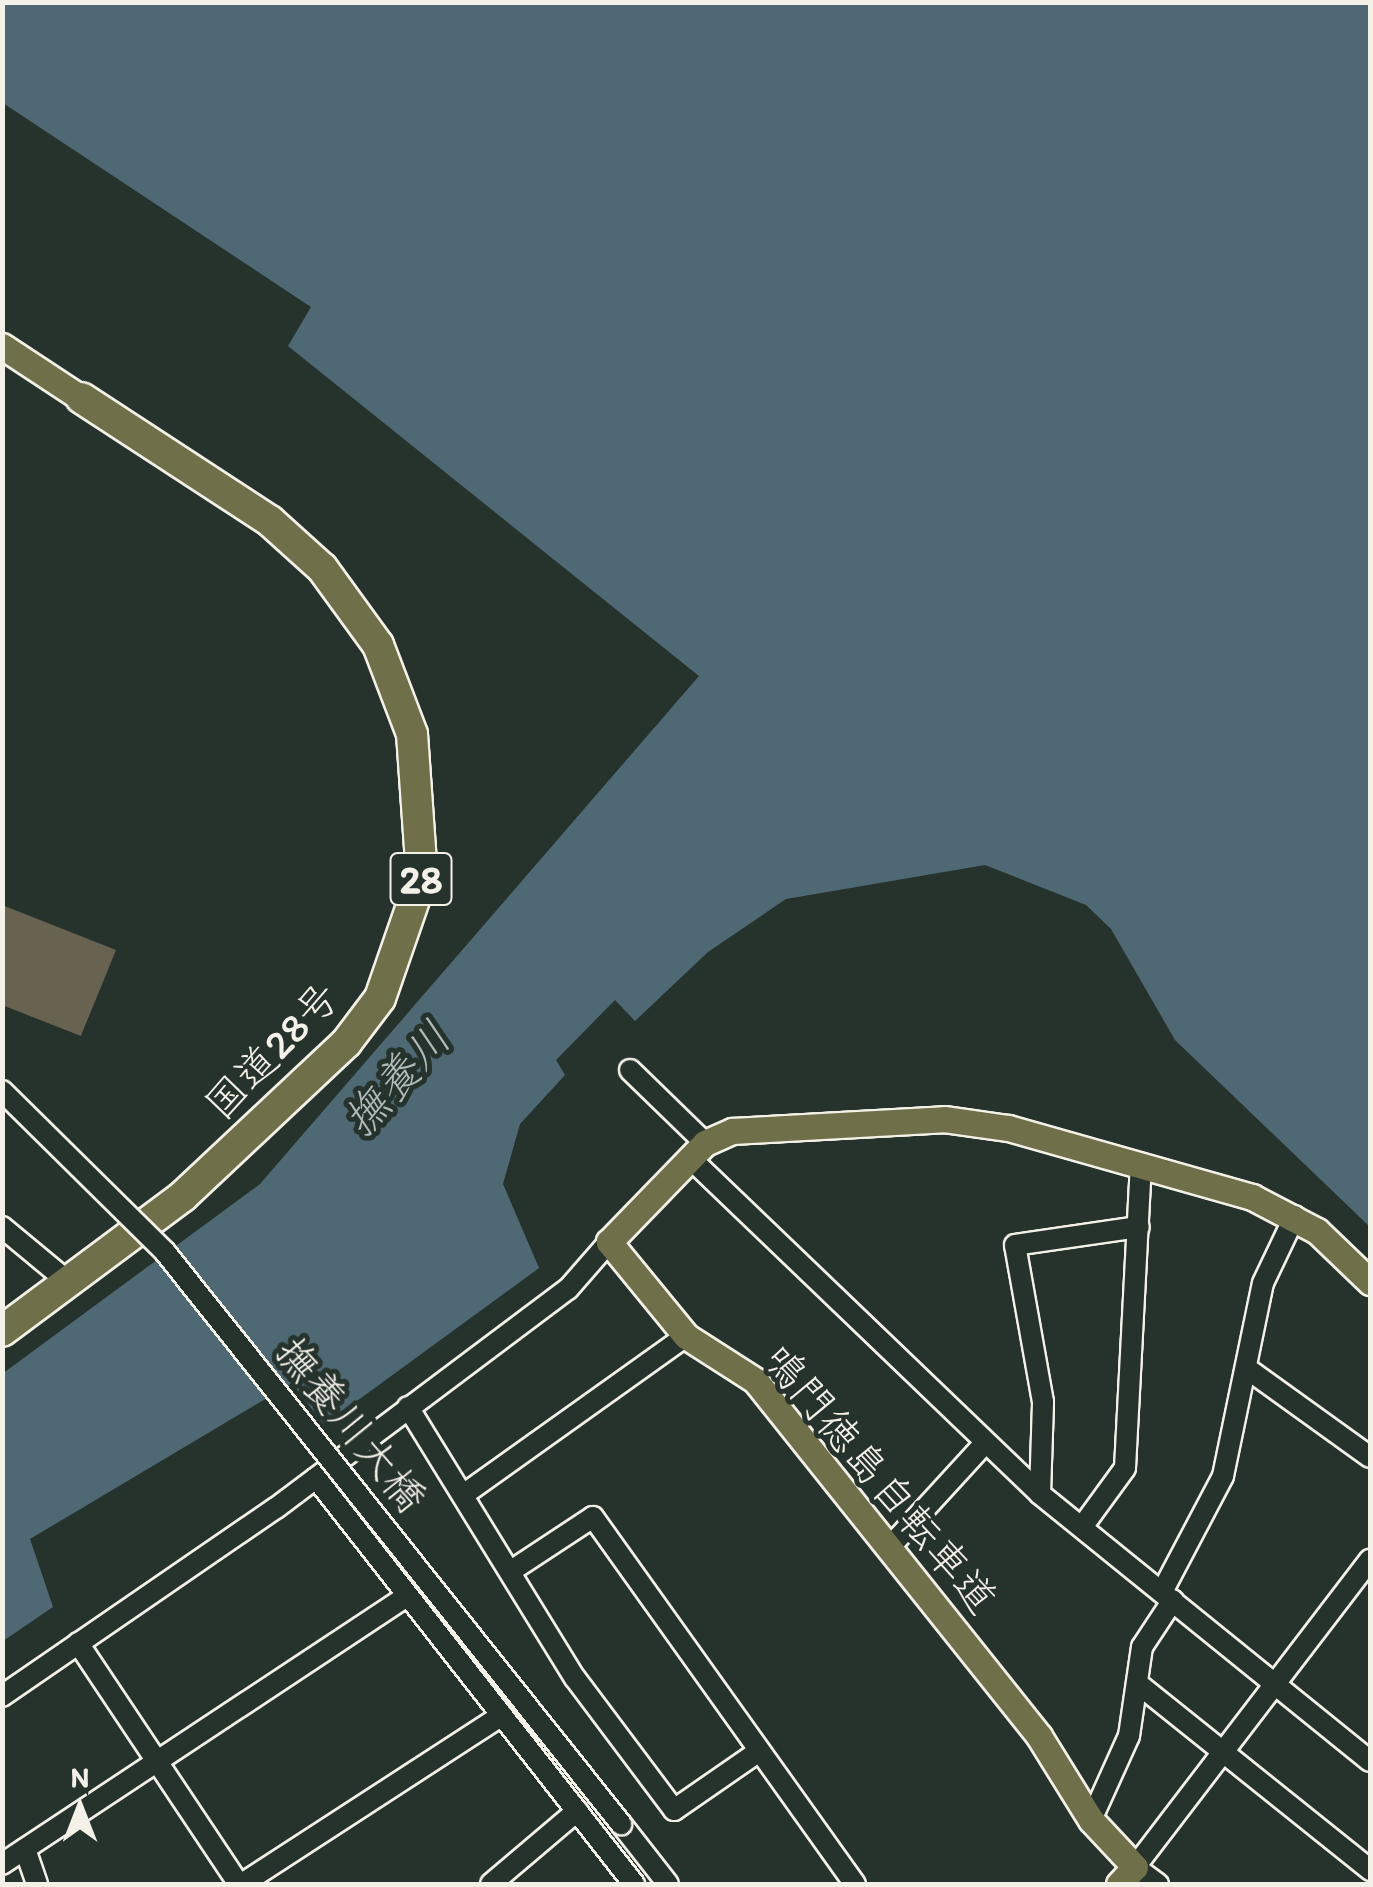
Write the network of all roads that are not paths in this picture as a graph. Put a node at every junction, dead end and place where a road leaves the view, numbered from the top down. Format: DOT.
graph roads {
  1 [pos="2,346"];
  2 [pos="80,398"];
  3 [pos="630,1070"];
  4 [pos="2,1091"];
  5 [pos="697,1151"];
  6 [pos="1141,1166"];
  7 [pos="1294,1216"];
  8 [pos="2,1227"];
  9 [pos="1139,1228"];
  10 [pos="609,1242"];
  11 [pos="66,1282"];
  12 [pos="1370,1282"];
  13 [pos="2,1331"];
  14 [pos="686,1336"];
  15 [pos="1249,1370"];
  16 [pos="408,1407"];
  17 [pos="985,1443"];
  18 [pos="1370,1457"];
  19 [pos="316,1478"];
  20 [pos="1040,1494"];
  21 [pos="463,1495"];
  22 [pos="1082,1527"];
  23 [pos="888,1549"];
  24 [pos="1370,1560"];
  25 [pos="512,1571"];
  26 [pos="1168,1595"];
  27 [pos="404,1598"];
  28 [pos="78,1643"];
  29 [pos="1137,1683"];
  30 [pos="1275,1685"];
  31 [pos="2,1696"];
  32 [pos="502,1716"];
  33 [pos="1228,1747"];
  34 [pos="755,1754"];
  35 [pos="158,1760"];
  36 [pos="1370,1762"];
  37 [pos="577,1811"];
  38 [pos="1091,1820"];
  39 [pos="25,1849"];
  40 [pos="2,1864"];
  41 [pos="1370,1870"];
  42 [pos="1127,1876"];
  43 [pos="37,1884"];
  44 [pos="240,1884"];
  45 [pos="492,1884"];
  46 [pos="634,1884"];
  47 [pos="668,1884"];
  48 [pos="855,1884"];
  49 [pos="1158,1884"];
  1 -- 2 [label="main road"];
  2 -- 11 [label="highway, 国道28号 / 28"];
  3 -- 5 [label="street"];
  4 -- 47 [label="street, 撫養川大橋, bridge"];
  5 -- 6 [label="main road"];
  5 -- 10 [label="main road"];
  5 -- 17 [label="street"];
  6 -- 7 [label="main road"];
  6 -- 9 [label="street"];
  7 -- 12 [label="main road"];
  7 -- 15 [label="street"];
  8 -- 11 [label="street"];
  9 -- 20 [label="street"];
  9 -- 22 [label="street"];
  10 -- 14 [label="main road, 鳴門徳島自転車道"];
  10 -- 16 [label="street"];
  11 -- 13 [label="highway, 国道28号 / 28"];
  14 -- 21 [label="street"];
  14 -- 23 [label="main road, 鳴門徳島自転車道"];
  15 -- 18 [label="street"];
  15 -- 26 [label="street"];
  16 -- 19 [label="street"];
  16 -- 21 [label="street"];
  17 -- 20 [label="street"];
  17 -- 23 [label="street"];
  19 -- 27 [label="street"];
  19 -- 28 [label="street"];
  20 -- 22 [label="street"];
  21 -- 25 [label="street"];
  22 -- 26 [label="street"];
  23 -- 38 [label="main road, 鳴門徳島自転車道"];
  24 -- 30 [label="street"];
  25 -- 34 [label="street"];
  25 -- 34 [label="street"];
  26 -- 29 [label="street"];
  26 -- 30 [label="street"];
  27 -- 32 [label="street"];
  27 -- 35 [label="street"];
  28 -- 31 [label="street"];
  28 -- 35 [label="street"];
  29 -- 33 [label="street"];
  29 -- 38 [label="street"];
  30 -- 33 [label="street"];
  30 -- 36 [label="street"];
  32 -- 37 [label="street"];
  32 -- 44 [label="street"];
  33 -- 41 [label="street"];
  33 -- 42 [label="street"];
  34 -- 48 [label="street"];
  35 -- 39 [label="street"];
  35 -- 44 [label="street"];
  37 -- 45 [label="street"];
  37 -- 46 [label="street"];
  38 -- 42 [label="main road, 鳴門徳島自転車道"];
  39 -- 40 [label="street"];
  39 -- 43 [label="street"];
  42 -- 49 [label="street"];
}
